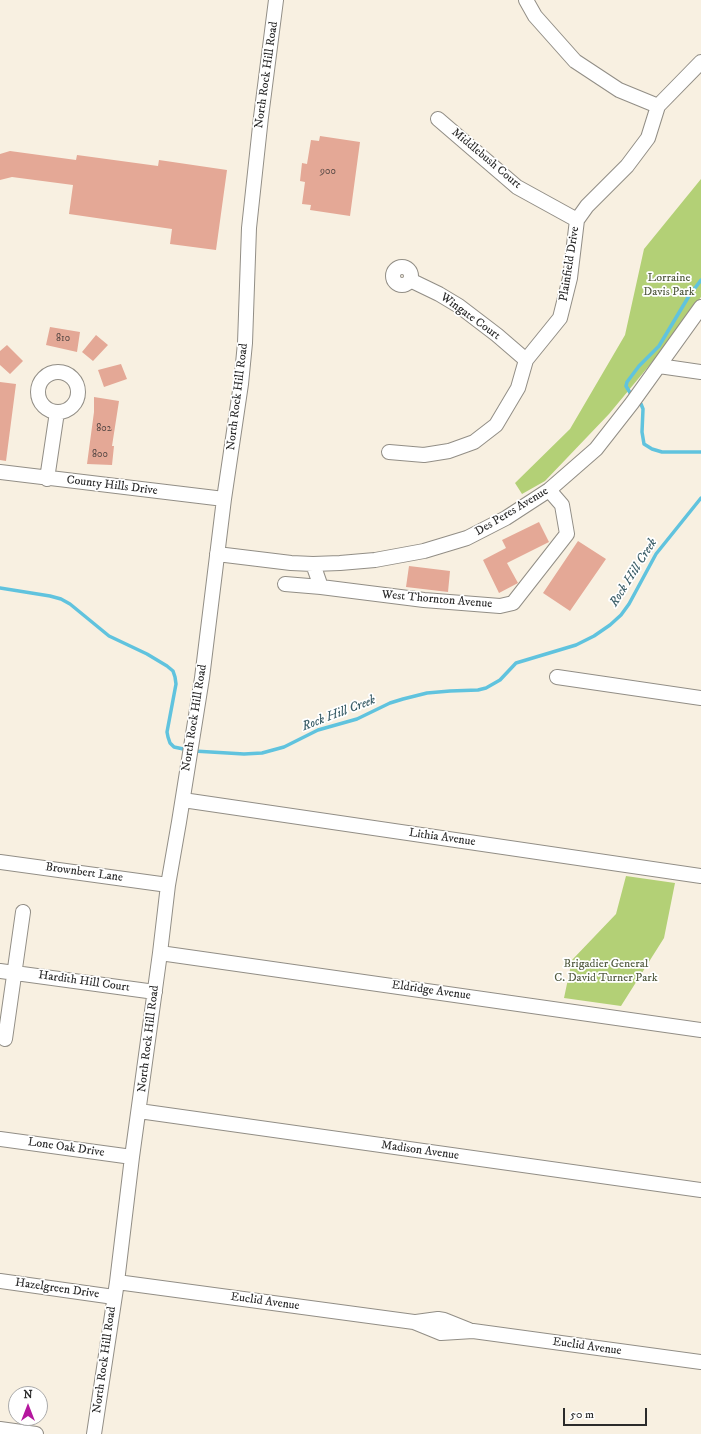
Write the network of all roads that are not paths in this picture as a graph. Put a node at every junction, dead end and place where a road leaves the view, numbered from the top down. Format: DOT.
graph roads {
  1 [pos="276,0"];
  2 [pos="526,0"];
  3 [pos="701,62"];
  4 [pos="658,106"];
  5 [pos="438,119"];
  6 [pos="577,220"];
  7 [pos="410,280"];
  8 [pos="701,307"];
  9 [pos="526,360"];
  10 [pos="659,366"];
  11 [pos="701,372"];
  12 [pos="57,412"];
  13 [pos="389,452"];
  14 [pos="0,472"];
  15 [pos="47,479"];
  16 [pos="550,490"];
  17 [pos="224,499"];
  18 [pos="217,554"];
  19 [pos="313,564"];
  20 [pos="285,584"];
  21 [pos="321,587"];
  22 [pos="557,677"];
  23 [pos="701,698"];
  24 [pos="183,800"];
  25 [pos="0,862"];
  26 [pos="701,876"];
  27 [pos="168,885"];
  28 [pos="23,912"];
  29 [pos="160,953"];
  30 [pos="7,972"];
  31 [pos="155,992"];
  32 [pos="701,1030"];
  33 [pos="5,1039"];
  34 [pos="139,1111"];
  35 [pos="0,1139"];
  36 [pos="132,1157"];
  37 [pos="701,1190"];
  38 [pos="0,1281"];
  39 [pos="117,1282"];
  40 [pos="114,1297"];
  41 [pos="701,1362"];
  42 [pos="0,1429"];
  43 [pos="36,1434"];
  44 [pos="94,1434"];
  1 -- 17 [label="street, North Rock Hill Road"];
  2 -- 4 [label="street"];
  3 -- 4 [label="street, Plainfield Drive"];
  4 -- 6 [label="street, Plainfield Drive"];
  5 -- 6 [label="street, Middlebush Court"];
  6 -- 9 [label="street, Plainfield Drive"];
  7 -- 9 [label="street, Wingate Court"];
  8 -- 10 [label="street, Des Peres Avenue"];
  9 -- 13 [label="street, Plainfield Drive"];
  10 -- 11 [label="street"];
  10 -- 16 [label="street, Des Peres Avenue"];
  12 -- 15 [label="street"];
  14 -- 15 [label="street, County Hills Drive"];
  15 -- 17 [label="street, County Hills Drive"];
  16 -- 19 [label="street, Des Peres Avenue"];
  16 -- 21 [label="street, West Thornton Avenue"];
  17 -- 18 [label="street, North Rock Hill Road"];
  18 -- 19 [label="street, Des Peres Avenue"];
  18 -- 24 [label="street, North Rock Hill Road"];
  19 -- 21 [label="street"];
  20 -- 21 [label="street, West Thornton Avenue"];
  22 -- 23 [label="street"];
  24 -- 26 [label="street, Lithia Avenue"];
  24 -- 27 [label="street, North Rock Hill Road"];
  25 -- 27 [label="street, Brownbert Lane"];
  27 -- 29 [label="street, North Rock Hill Road"];
  28 -- 30 [label="street"];
  29 -- 31 [label="street, North Rock Hill Road"];
  29 -- 32 [label="street, Eldridge Avenue"];
  30 -- 31 [label="street, Hardith Hill Court"];
  30 -- 33 [label="street"];
  31 -- 34 [label="street, North Rock Hill Road"];
  34 -- 36 [label="street, North Rock Hill Road"];
  34 -- 37 [label="street, Madison Avenue"];
  35 -- 36 [label="street, Lone Oak Drive"];
  36 -- 39 [label="street, North Rock Hill Road"];
  38 -- 40 [label="street, Hazelgreen Drive"];
  39 -- 40 [label="street, North Rock Hill Road"];
  39 -- 41 [label="street, Euclid Avenue"];
  40 -- 44 [label="street, North Rock Hill Road"];
  42 -- 43 [label="street"];
}
